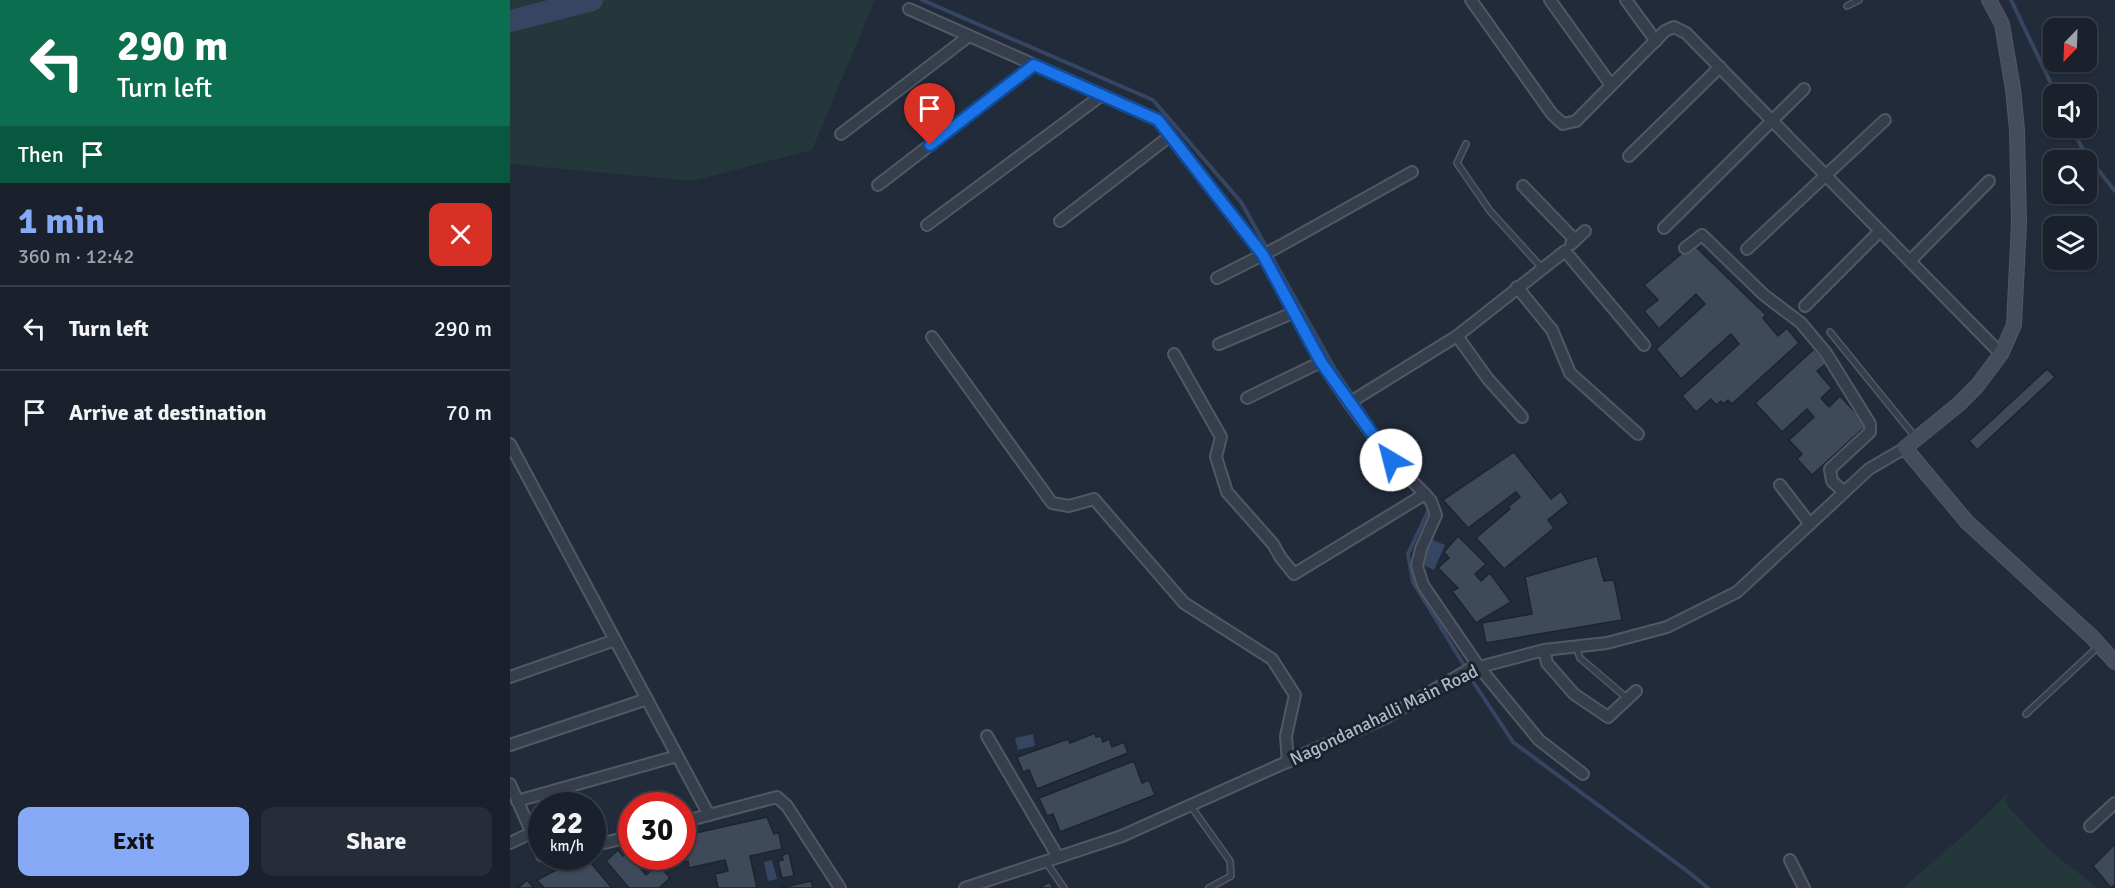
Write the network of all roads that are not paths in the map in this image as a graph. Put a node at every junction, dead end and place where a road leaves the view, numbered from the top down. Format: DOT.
graph roads {
  1 [pos="1471,0"];
  2 [pos="1550,0"];
  3 [pos="1626,0"];
  4 [pos="1859,0"];
  5 [pos="1989,0"];
  6 [pos="1847,6"];
  7 [pos="909,9"];
  8 [pos="969,36"];
  9 [pos="1656,41"];
  10 [pos="1034,65"];
  11 [pos="1720,67"];
  12 [pos="1611,85"];
  13 [pos="1804,89"];
  14 [pos="1102,95"];
  15 [pos="1885,120"];
  16 [pos="1773,122"];
  17 [pos="841,134"];
  18 [pos="1170,136"];
  19 [pos="1466,144"];
  20 [pos="1629,156"];
  21 [pos="1412,172"];
  22 [pos="1826,175"];
  23 [pos="1989,181"];
  24 [pos="878,185"];
  25 [pos="1522,186"];
  26 [pos="1060,221"];
  27 [pos="927,225"];
  28 [pos="1664,228"];
  29 [pos="1585,231"];
  30 [pos="1880,231"];
  31 [pos="1575,240"];
  32 [pos="1685,248"];
  33 [pos="1747,249"];
  34 [pos="1565,251"];
  35 [pos="1263,255"];
  36 [pos="1910,261"];
  37 [pos="1542,268"];
  38 [pos="1217,278"];
  39 [pos="1517,287"];
  40 [pos="1805,306"];
  41 [pos="1295,312"];
  42 [pos="1830,332"];
  43 [pos="1457,336"];
  44 [pos="932,337"];
  45 [pos="1219,344"];
  46 [pos="1644,345"];
  47 [pos="1174,354"];
  48 [pos="2001,354"];
  49 [pos="1321,362"];
  50 [pos="1247,398"];
  51 [pos="1349,403"];
  52 [pos="1522,417"];
  53 [pos="1638,434"];
  54 [pos="1917,438"];
  55 [pos="510,444"];
  56 [pos="1905,448"];
  57 [pos="1780,485"];
  58 [pos="1844,492"];
  59 [pos="1425,494"];
  60 [pos="1810,524"];
  61 [pos="615,640"];
  62 [pos="2100,645"];
  63 [pos="1576,646"];
  64 [pos="1544,650"];
  65 [pos="2115,662"];
  66 [pos="1479,667"];
  67 [pos="510,677"];
  68 [pos="1632,695"];
  69 [pos="647,699"];
  70 [pos="2026,714"];
  71 [pos="987,736"];
  72 [pos="510,745"];
  73 [pos="677,756"];
  74 [pos="1288,762"];
  75 [pos="1584,774"];
  76 [pos="510,785"];
  77 [pos="517,801"];
  78 [pos="2115,803"];
  79 [pos="1190,805"];
  80 [pos="709,815"];
  81 [pos="696,818"];
  82 [pos="528,826"];
  83 [pos="2090,826"];
  84 [pos="528,834"];
  85 [pos="510,843"];
  86 [pos="1058,857"];
  87 [pos="1790,860"];
  88 [pos="1045,861"];
  89 [pos="840,888"];
  90 [pos="964,888"];
  91 [pos="1064,888"];
  92 [pos="1209,888"];
  93 [pos="1804,888"];
  1 -- 12 [label="street"];
  2 -- 12 [label="street"];
  3 -- 9 [label="street"];
  4 -- 6 [label="lane"];
  5 -- 48 [label="street"];
  7 -- 8 [label="street"];
  8 -- 10 [label="street"];
  8 -- 17 [label="street"];
  9 -- 11 [label="street"];
  9 -- 12 [label="street"];
  10 -- 14 [label="street"];
  10 -- 24 [label="street"];
  11 -- 16 [label="street"];
  11 -- 20 [label="street"];
  13 -- 16 [label="street"];
  14 -- 18 [label="street"];
  14 -- 27 [label="street"];
  15 -- 22 [label="street"];
  16 -- 22 [label="street"];
  16 -- 28 [label="street"];
  18 -- 26 [label="street"];
  18 -- 35 [label="street"];
  19 -- 37 [label="lane"];
  21 -- 35 [label="street"];
  22 -- 30 [label="street"];
  22 -- 33 [label="street"];
  23 -- 36 [label="street"];
  25 -- 31 [label="street"];
  29 -- 31 [label="street"];
  30 -- 36 [label="street"];
  30 -- 40 [label="street"];
  31 -- 34 [label="street"];
  32 -- 58 [label="street"];
  34 -- 37 [label="street"];
  34 -- 46 [label="street"];
  35 -- 38 [label="street"];
  35 -- 41 [label="street"];
  36 -- 48 [label="street"];
  37 -- 39 [label="street"];
  39 -- 43 [label="street"];
  39 -- 53 [label="street"];
  41 -- 45 [label="street"];
  41 -- 49 [label="street"];
  42 -- 54 [label="lane"];
  43 -- 51 [label="street"];
  43 -- 52 [label="street"];
  44 -- 74 [label="street"];
  47 -- 59 [label="street"];
  48 -- 54 [label="street"];
  49 -- 50 [label="street"];
  49 -- 51 [label="street"];
  51 -- 59 [label="street"];
  54 -- 56 [label="street"];
  55 -- 61 [label="street"];
  56 -- 58 [label="street, Nagondanahalli Main Road"];
  56 -- 62 [label="street"];
  57 -- 60 [label="street"];
  58 -- 60 [label="street, Nagondanahalli Main Road"];
  59 -- 66 [label="street"];
  60 -- 63 [label="street, Nagondanahalli Main Road"];
  61 -- 67 [label="street"];
  61 -- 69 [label="street"];
  62 -- 65 [label="street"];
  62 -- 70 [label="lane"];
  63 -- 64 [label="street, Nagondanahalli Main Road"];
  63 -- 68 [label="lane"];
  64 -- 66 [label="street, Nagondanahalli Main Road"];
  64 -- 68 [label="street"];
  66 -- 74 [label="street, Nagondanahalli Main Road"];
  66 -- 75 [label="street"];
  69 -- 72 [label="street"];
  69 -- 73 [label="street"];
  71 -- 86 [label="street"];
  73 -- 77 [label="street"];
  73 -- 80 [label="street"];
  74 -- 79 [label="street, Nagondanahalli Main Road"];
  76 -- 77 [label="street"];
  77 -- 82 [label="street"];
  78 -- 83 [label="street"];
  79 -- 86 [label="street, Nagondanahalli Main Road"];
  79 -- 92 [label="lane"];
  80 -- 81 [label="street"];
  80 -- 89 [label="street"];
  84 -- 85 [label="street"];
  86 -- 88 [label="street, Nagondanahalli Main Road"];
  87 -- 93 [label="street"];
  88 -- 90 [label="street, Nagondanahalli Main Road"];
  88 -- 91 [label="lane"];
}
